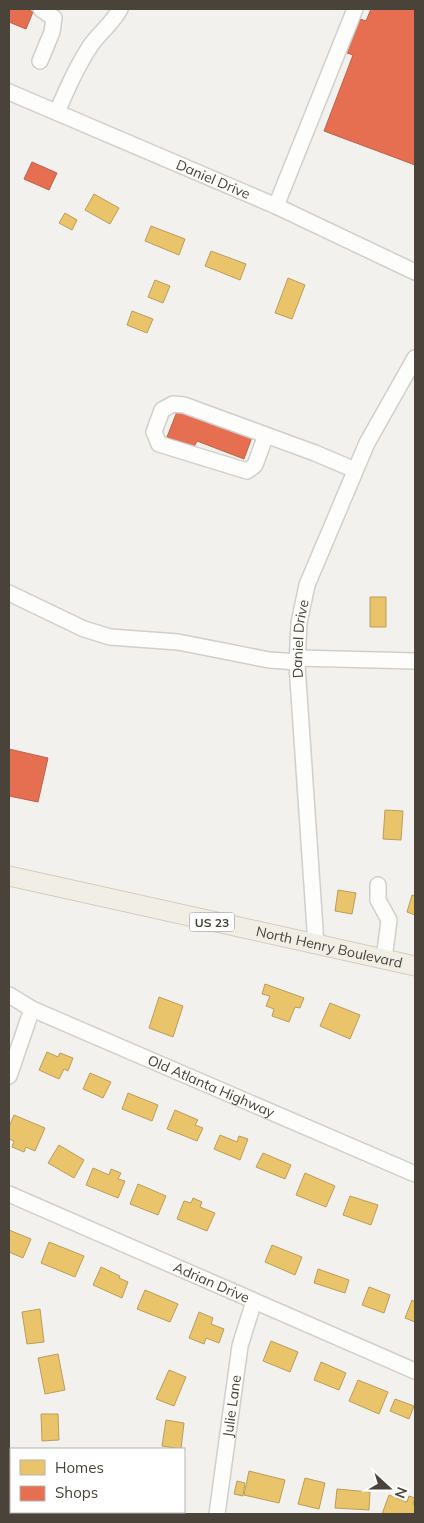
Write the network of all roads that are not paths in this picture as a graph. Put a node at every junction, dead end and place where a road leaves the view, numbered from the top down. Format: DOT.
graph roads {
  1 [pos="41,9"];
  2 [pos="120,9"];
  3 [pos="355,9"];
  4 [pos="40,62"];
  5 [pos="9,92"];
  6 [pos="57,112"];
  7 [pos="276,206"];
  8 [pos="415,272"];
  9 [pos="415,358"];
  10 [pos="266,435"];
  11 [pos="355,470"];
  12 [pos="9,593"];
  13 [pos="298,660"];
  14 [pos="415,661"];
  15 [pos="9,876"];
  16 [pos="378,884"];
  17 [pos="316,944"];
  18 [pos="384,959"];
  19 [pos="415,966"];
  20 [pos="9,995"];
  21 [pos="32,1010"];
  22 [pos="9,1076"];
  23 [pos="415,1174"];
  24 [pos="9,1194"];
  25 [pos="254,1301"];
  26 [pos="415,1371"];
  27 [pos="217,1514"];
  1 -- 4 [label="street"];
  2 -- 6 [label="street"];
  3 -- 7 [label="street"];
  5 -- 6 [label="street, Daniel Drive"];
  6 -- 7 [label="street, Daniel Drive"];
  7 -- 8 [label="street, Daniel Drive"];
  9 -- 11 [label="street, Daniel Drive"];
  10 -- 10 [label="street"];
  10 -- 11 [label="street"];
  11 -- 13 [label="street, Daniel Drive"];
  12 -- 13 [label="street"];
  13 -- 14 [label="street"];
  13 -- 17 [label="street, Daniel Drive"];
  15 -- 17 [label="main road, North Henry Boulevard / US 23"];
  16 -- 18 [label="street"];
  17 -- 18 [label="main road, North Henry Boulevard / US 23"];
  18 -- 19 [label="main road, North Henry Boulevard / US 23"];
  20 -- 21 [label="street, Old Atlanta Highway"];
  21 -- 22 [label="street"];
  21 -- 23 [label="street, Old Atlanta Highway"];
  24 -- 25 [label="street, Adrian Drive"];
  25 -- 26 [label="street, Adrian Drive"];
  25 -- 27 [label="street, Julie Lane"];
}
